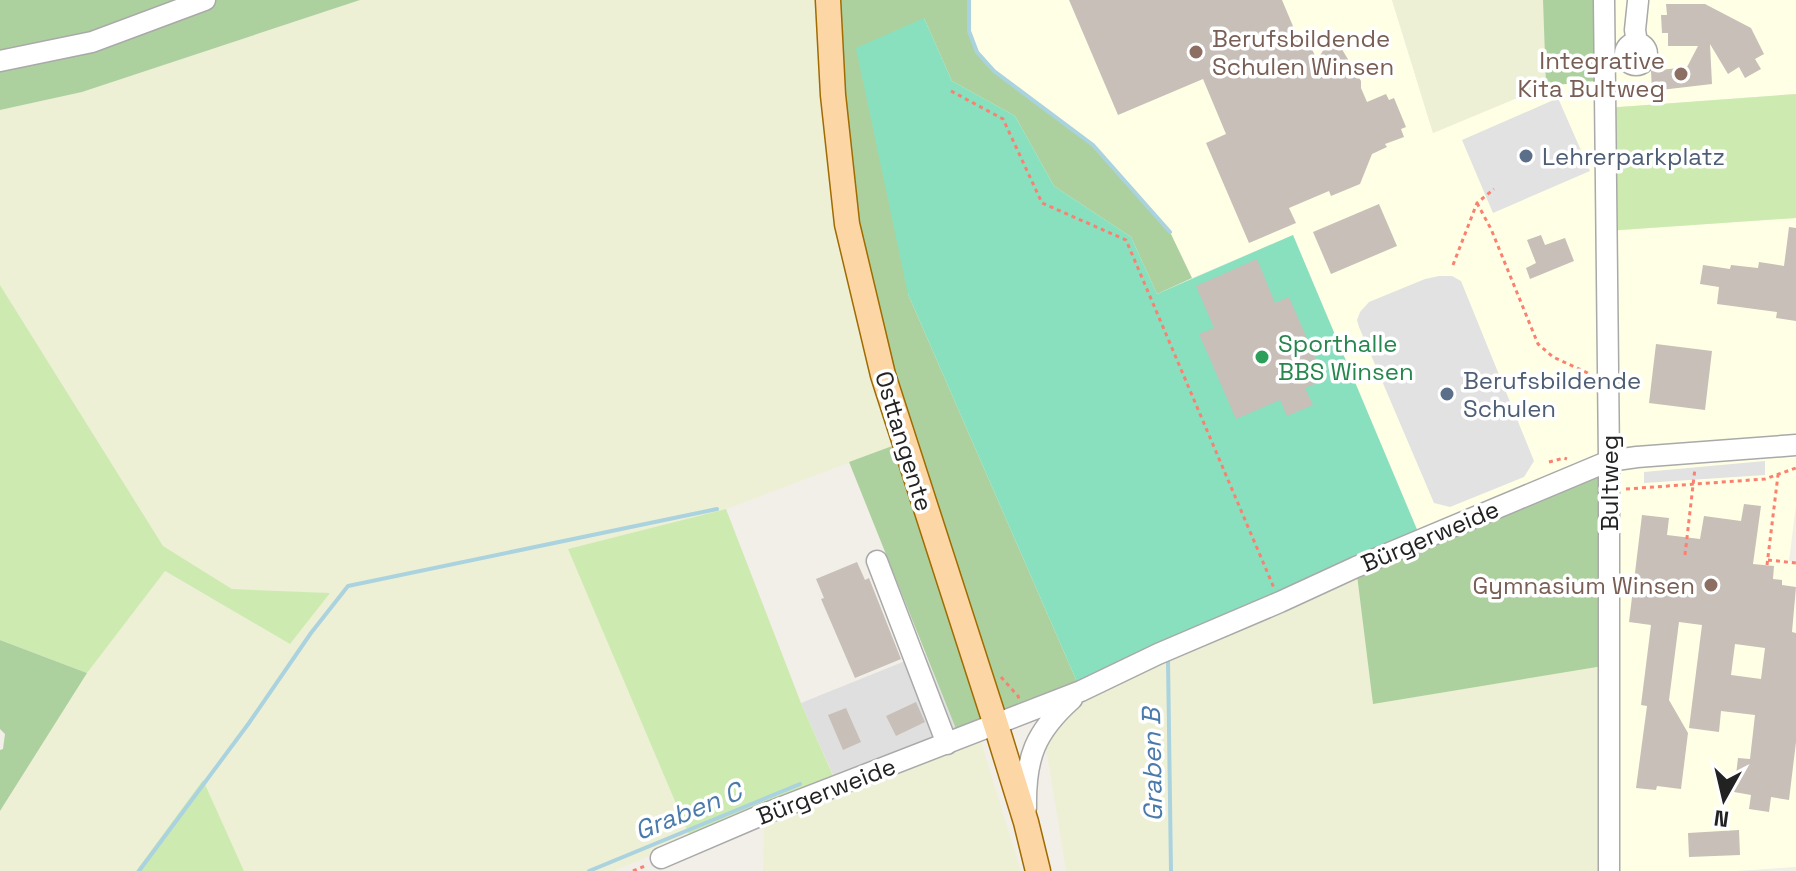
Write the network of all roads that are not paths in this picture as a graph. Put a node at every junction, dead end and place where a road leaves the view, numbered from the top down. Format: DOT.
graph roads {
  1 [pos="205,0"];
  2 [pos="828,0"];
  3 [pos="1604,0"];
  4 [pos="1638,1"];
  5 [pos="1604,54"];
  6 [pos="0,61"];
  7 [pos="1796,445"];
  8 [pos="1609,461"];
  9 [pos="877,561"];
  10 [pos="1081,691"];
  11 [pos="996,725"];
  12 [pos="947,744"];
  13 [pos="1026,822"];
  14 [pos="672,860"];
  15 [pos="1038,871"];
  16 [pos="1609,871"];
  1 -- 6 [label="street"];
  2 -- 11 [label="main road, Osttangente"];
  3 -- 5 [label="street, Bultweg"];
  4 -- 5 [label="street"];
  5 -- 8 [label="street, Bultweg"];
  7 -- 8 [label="street, Bürgerweide"];
  8 -- 10 [label="street, Bürgerweide"];
  8 -- 16 [label="street, Bultweg"];
  9 -- 12 [label="street"];
  10 -- 11 [label="street, Bürgerweide"];
  10 -- 13 [label="street, Bürgerweide"];
  11 -- 12 [label="street, Bürgerweide"];
  11 -- 13 [label="main road, Osttangente"];
  12 -- 14 [label="street, Bürgerweide"];
  13 -- 15 [label="main road, Osttangente"];
}
